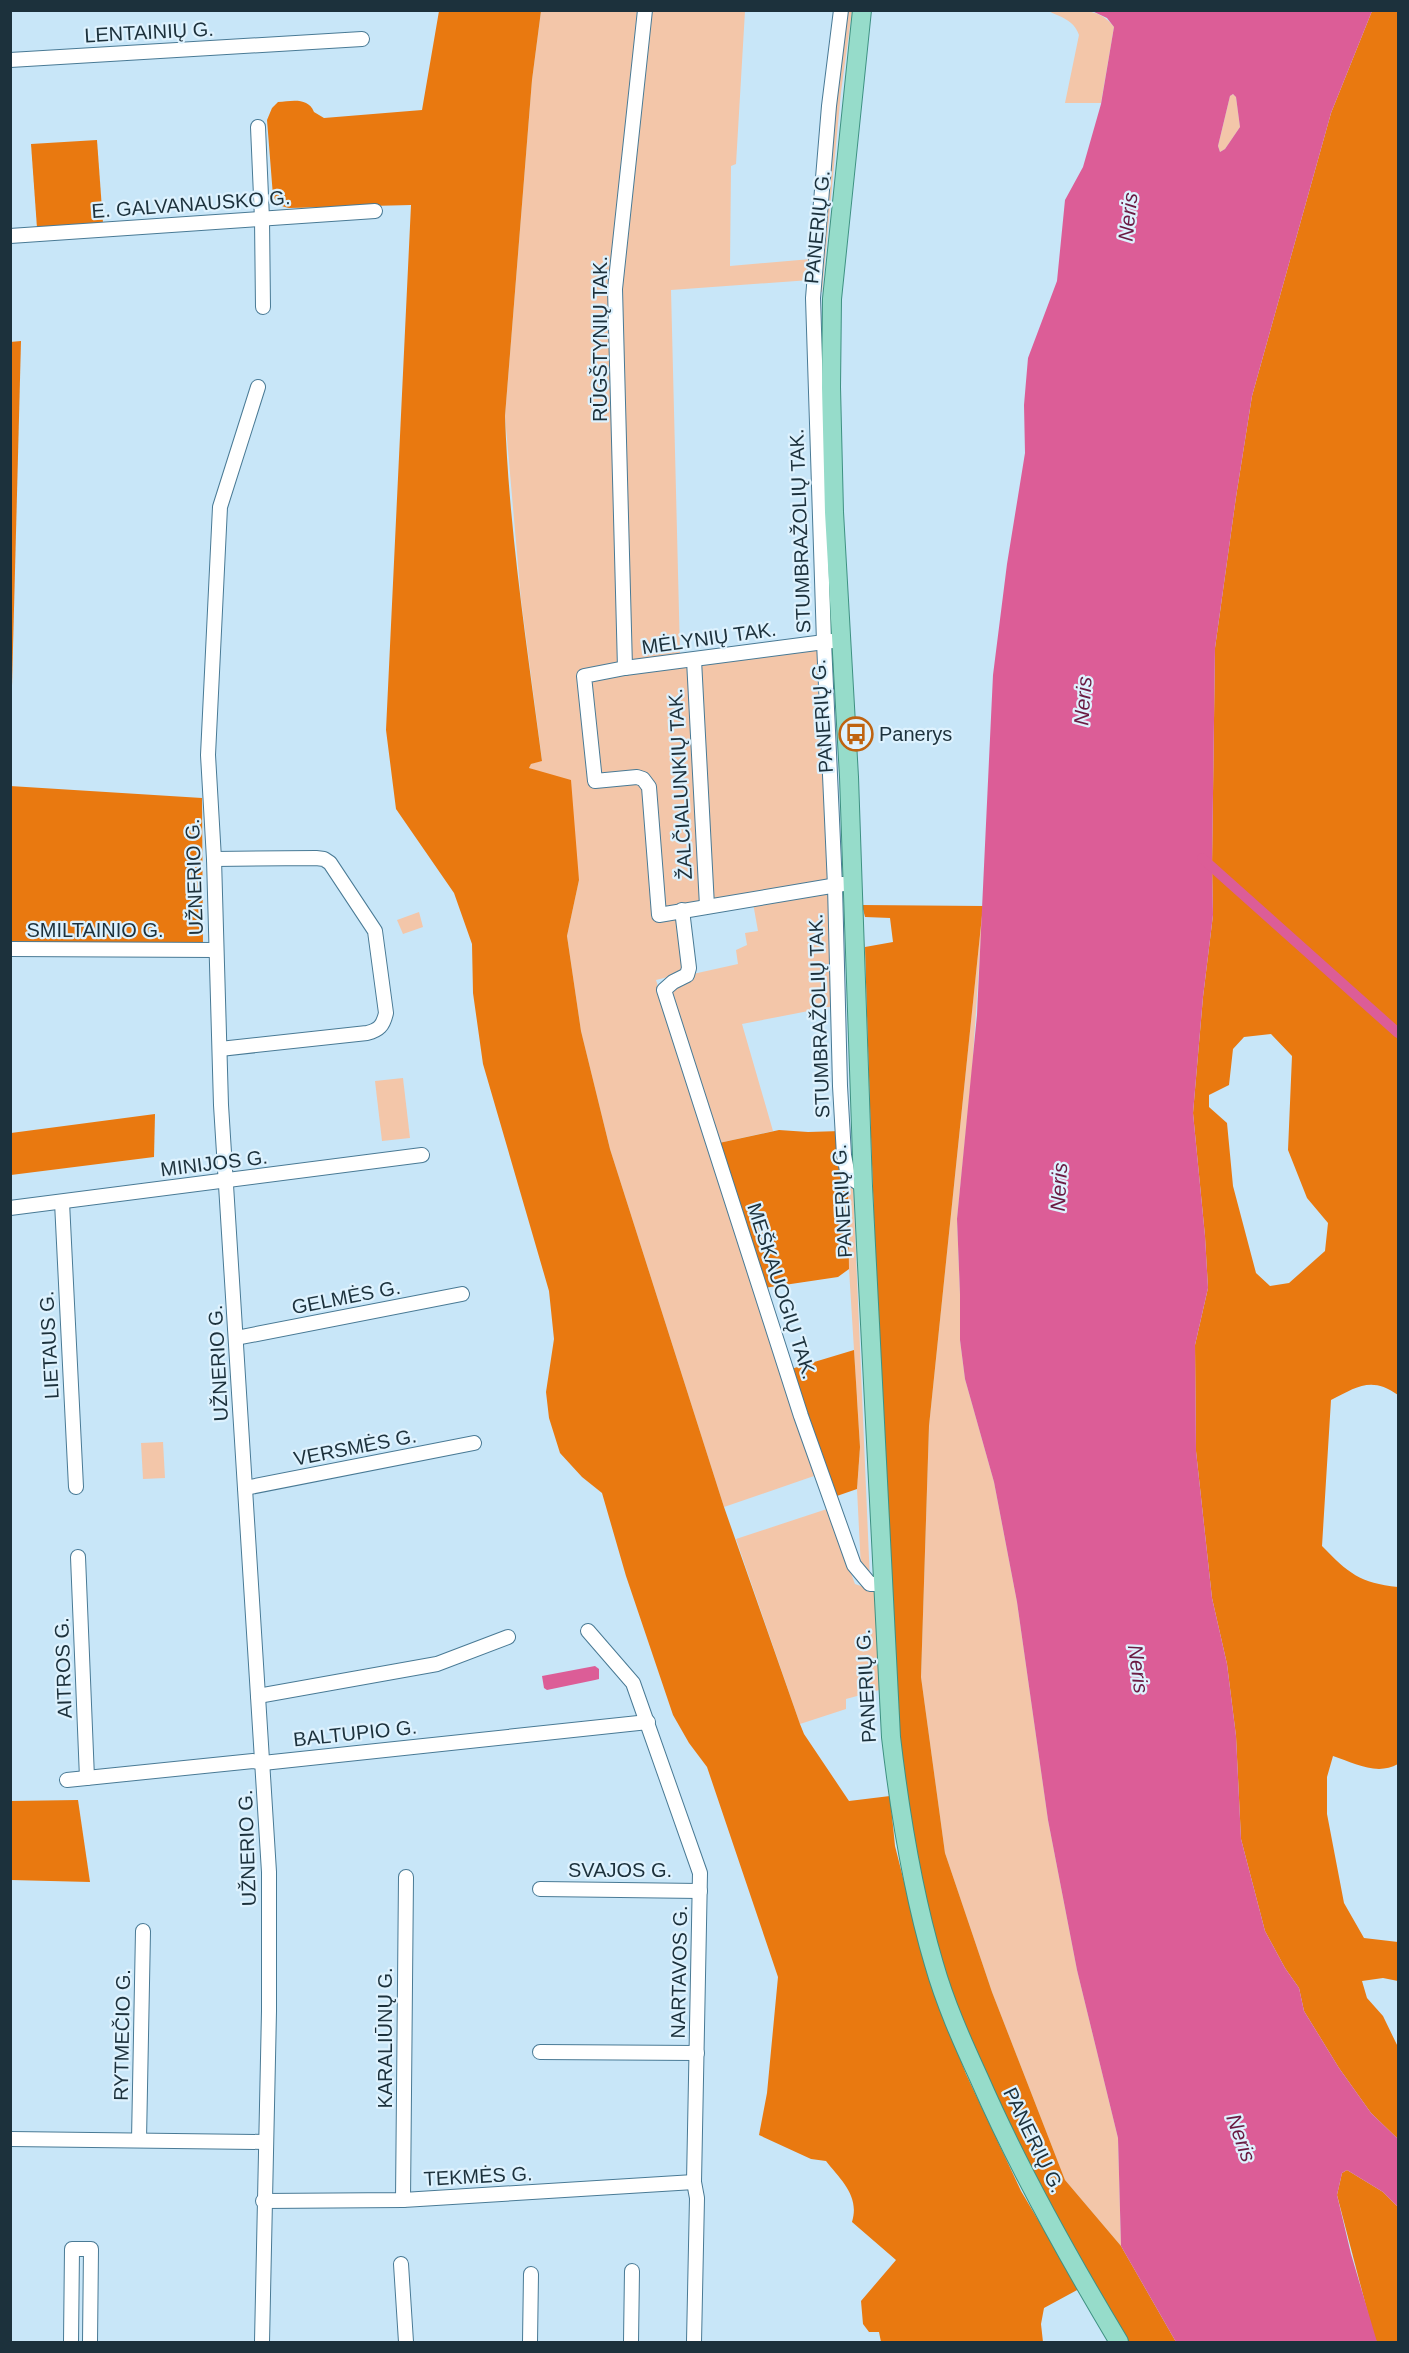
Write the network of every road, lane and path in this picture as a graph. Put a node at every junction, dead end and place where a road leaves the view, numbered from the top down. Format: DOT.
graph roads {
  1 [pos="645,10"];
  2 [pos="841,10"];
  3 [pos="862,10"];
  4 [pos="362,39"];
  5 [pos="10,60"];
  6 [pos="258,127"];
  7 [pos="375,211"];
  8 [pos="262,219"];
  9 [pos="10,236"];
  10 [pos="262,307"];
  11 [pos="258,387"];
  12 [pos="832,641"];
  13 [pos="694,660"];
  14 [pos="625,668"];
  15 [pos="214,859"];
  16 [pos="843,884"];
  17 [pos="707,906"];
  18 [pos="682,910"];
  19 [pos="10,949"];
  20 [pos="216,951"];
  21 [pos="220,1049"];
  22 [pos="422,1155"];
  23 [pos="226,1182"];
  24 [pos="62,1202"];
  25 [pos="10,1208"];
  26 [pos="462,1294"];
  27 [pos="236,1338"];
  28 [pos="474,1443"];
  29 [pos="76,1487"];
  30 [pos="245,1488"];
  31 [pos="78,1557"];
  32 [pos="883,1584"];
  33 [pos="588,1631"];
  34 [pos="508,1637"];
  35 [pos="258,1696"];
  36 [pos="648,1722"];
  37 [pos="263,1763"];
  38 [pos="87,1778"];
  39 [pos="67,1780"];
  40 [pos="406,1877"];
  41 [pos="540,1890"];
  42 [pos="700,1890"];
  43 [pos="143,1931"];
  44 [pos="540,2052"];
  45 [pos="697,2053"];
  46 [pos="10,2139"];
  47 [pos="139,2140"];
  48 [pos="265,2142"];
  49 [pos="694,2182"];
  50 [pos="403,2200"];
  51 [pos="264,2201"];
  52 [pos="401,2264"];
  53 [pos="632,2271"];
  54 [pos="531,2274"];
  55 [pos="71,2343"];
  56 [pos="90,2343"];
  57 [pos="262,2343"];
  58 [pos="406,2343"];
  59 [pos="530,2343"];
  60 [pos="631,2343"];
  61 [pos="694,2343"];
  62 [pos="1119,2343"];
  1 -- 14 [label="street, RŪGŠTYNIŲ TAK."];
  2 -- 12 [label="street, STUMBRAŽOLIŲ TAK."];
  3 -- 12 [label="main road, PANERIŲ G."];
  4 -- 5 [label="street, LENTAINIŲ G."];
  6 -- 8 [label="street"];
  7 -- 8 [label="street, E. GALVANAUSKO G."];
  8 -- 9 [label="street, E. GALVANAUSKO G."];
  8 -- 10 [label="street"];
  11 -- 15 [label="street, UŽNERIO G."];
  12 -- 13 [label="street, MĖLYNIŲ TAK."];
  12 -- 16 [label="main road, PANERIŲ G."];
  13 -- 14 [label="street, MĖLYNIŲ TAK."];
  13 -- 17 [label="street, ŽALČIALUNKIŲ TAK."];
  14 -- 18 [label="street, MĖLYNIŲ TAK."];
  15 -- 20 [label="street, UŽNERIO G."];
  15 -- 21 [label="street"];
  16 -- 17 [label="street"];
  16 -- 32 [label="main road, PANERIŲ G."];
  17 -- 18 [label="street"];
  18 -- 32 [label="street, MEŠKAUOGIŲ TAK."];
  19 -- 20 [label="street, SMILTAINIO G."];
  20 -- 21 [label="street, UŽNERIO G."];
  21 -- 23 [label="street, UŽNERIO G."];
  22 -- 23 [label="street, MINIJOS G."];
  23 -- 24 [label="street, MINIJOS G."];
  23 -- 27 [label="street, UŽNERIO G."];
  24 -- 25 [label="street, MINIJOS G."];
  24 -- 29 [label="street, LIETAUS G."];
  26 -- 27 [label="street, GELMĖS G."];
  27 -- 30 [label="street, UŽNERIO G."];
  28 -- 30 [label="street, VERSMĖS G."];
  30 -- 35 [label="street, UŽNERIO G."];
  31 -- 38 [label="street, AITROS G."];
  32 -- 62 [label="main road, PANERIŲ G."];
  33 -- 36 [label="street, NARTAVOS G."];
  34 -- 35 [label="street"];
  35 -- 37 [label="street, UŽNERIO G."];
  36 -- 37 [label="street, BALTUPIO G."];
  36 -- 42 [label="street, NARTAVOS G."];
  37 -- 38 [label="street, BALTUPIO G."];
  37 -- 48 [label="street, UŽNERIO G."];
  38 -- 39 [label="street, BALTUPIO G."];
  40 -- 50 [label="street, KARALIŪNŲ G."];
  41 -- 42 [label="street, SVAJOS G."];
  42 -- 45 [label="street, NARTAVOS G."];
  43 -- 47 [label="street, RYTMEČIO G."];
  44 -- 45 [label="street"];
  45 -- 49 [label="street, NARTAVOS G."];
  46 -- 47 [label="street"];
  47 -- 48 [label="street"];
  48 -- 51 [label="street, UŽNERIO G."];
  49 -- 50 [label="street, TEKMĖS G."];
  49 -- 61 [label="street, NARTAVOS G."];
  50 -- 51 [label="street, TEKMĖS G."];
  51 -- 57 [label="street, UŽNERIO G."];
  52 -- 58 [label="street"];
  53 -- 60 [label="street"];
  54 -- 59 [label="street"];
  55 -- 56 [label="street"];
}
